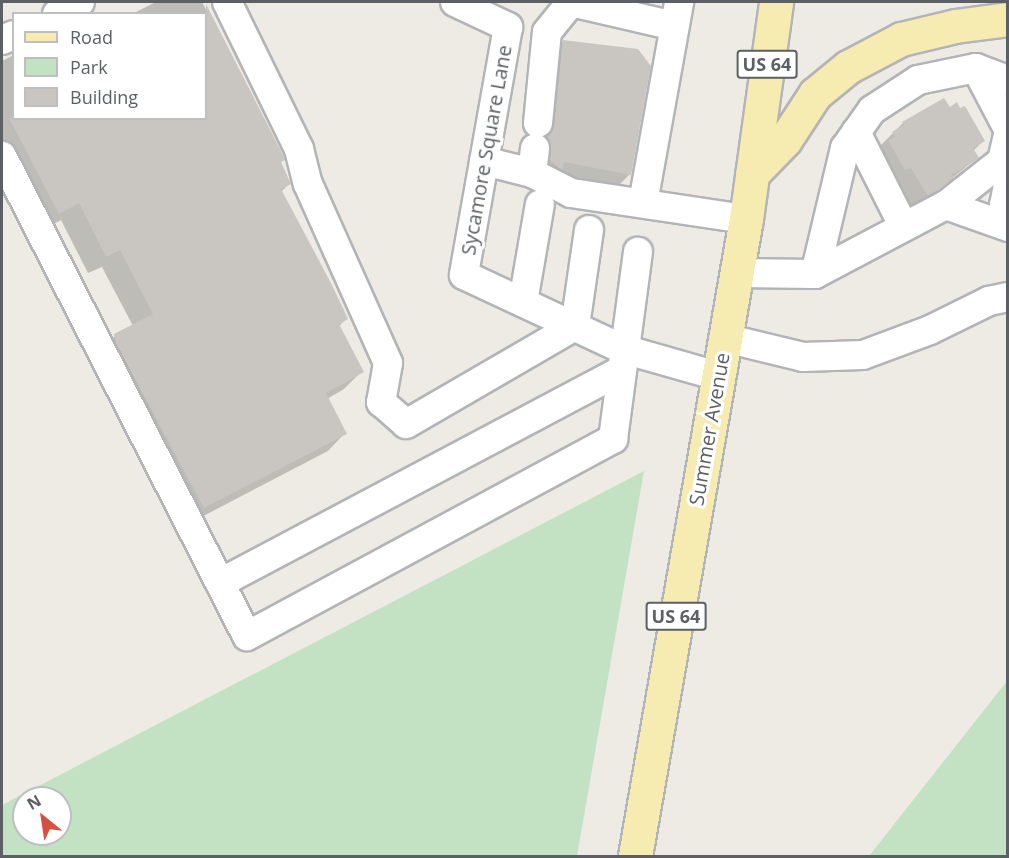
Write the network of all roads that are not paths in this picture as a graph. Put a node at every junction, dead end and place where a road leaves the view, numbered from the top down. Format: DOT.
graph roads {
  1 [pos="80,2"];
  2 [pos="226,2"];
  3 [pos="455,2"];
  4 [pos="571,2"];
  5 [pos="776,2"];
  6 [pos="61,12"];
  7 [pos="677,14"];
  8 [pos="1008,19"];
  9 [pos="508,27"];
  10 [pos="547,32"];
  11 [pos="976,68"];
  12 [pos="1008,80"];
  13 [pos="1008,129"];
  14 [pos="856,132"];
  15 [pos="1008,134"];
  16 [pos="535,148"];
  17 [pos="2,156"];
  18 [pos="484,161"];
  19 [pos="752,174"];
  20 [pos="1008,185"];
  21 [pos="643,203"];
  22 [pos="540,204"];
  23 [pos="946,206"];
  24 [pos="1008,213"];
  25 [pos="746,219"];
  26 [pos="904,227"];
  27 [pos="1008,227"];
  28 [pos="589,230"];
  29 [pos="638,252"];
  30 [pos="736,273"];
  31 [pos="815,274"];
  32 [pos="1008,297"];
  33 [pos="523,302"];
  34 [pos="575,326"];
  35 [pos="725,338"];
  36 [pos="622,360"];
  37 [pos="718,376"];
  38 [pos="220,583"];
  39 [pos="635,856"];
  1 -- 6 [label="street"];
  2 -- 34 [label="street"];
  3 -- 9 [label="street, Sycamore Square Lane"];
  4 -- 7 [label="street"];
  4 -- 10 [label="street"];
  5 -- 19 [label="main road, Summer Avenue / US 64"];
  7 -- 21 [label="street"];
  8 -- 19 [label="main road"];
  9 -- 10 [label="street"];
  9 -- 18 [label="street, Sycamore Square Lane"];
  10 -- 16 [label="street"];
  11 -- 12 [label="street"];
  11 -- 13 [label="street"];
  11 -- 14 [label="street"];
  14 -- 26 [label="street"];
  14 -- 31 [label="street"];
  15 -- 23 [label="street"];
  16 -- 18 [label="street"];
  16 -- 21 [label="street"];
  17 -- 38 [label="street"];
  18 -- 33 [label="street, Sycamore Square Lane"];
  19 -- 25 [label="main road, Summer Avenue / US 64"];
  20 -- 24 [label="street"];
  21 -- 25 [label="street"];
  22 -- 33 [label="street"];
  23 -- 26 [label="street"];
  23 -- 27 [label="street"];
  25 -- 30 [label="main road, Summer Avenue / US 64"];
  26 -- 31 [label="street"];
  28 -- 34 [label="street"];
  29 -- 36 [label="street"];
  30 -- 31 [label="street"];
  30 -- 35 [label="main road, Summer Avenue / US 64"];
  32 -- 35 [label="street"];
  33 -- 34 [label="street, Sycamore Square Lane"];
  34 -- 36 [label="street, Sycamore Square Lane"];
  35 -- 37 [label="main road, Summer Avenue / US 64"];
  36 -- 37 [label="street, Sycamore Square Lane"];
  36 -- 38 [label="street"];
  36 -- 38 [label="street"];
  37 -- 39 [label="main road, Summer Avenue / US 64"];
}
